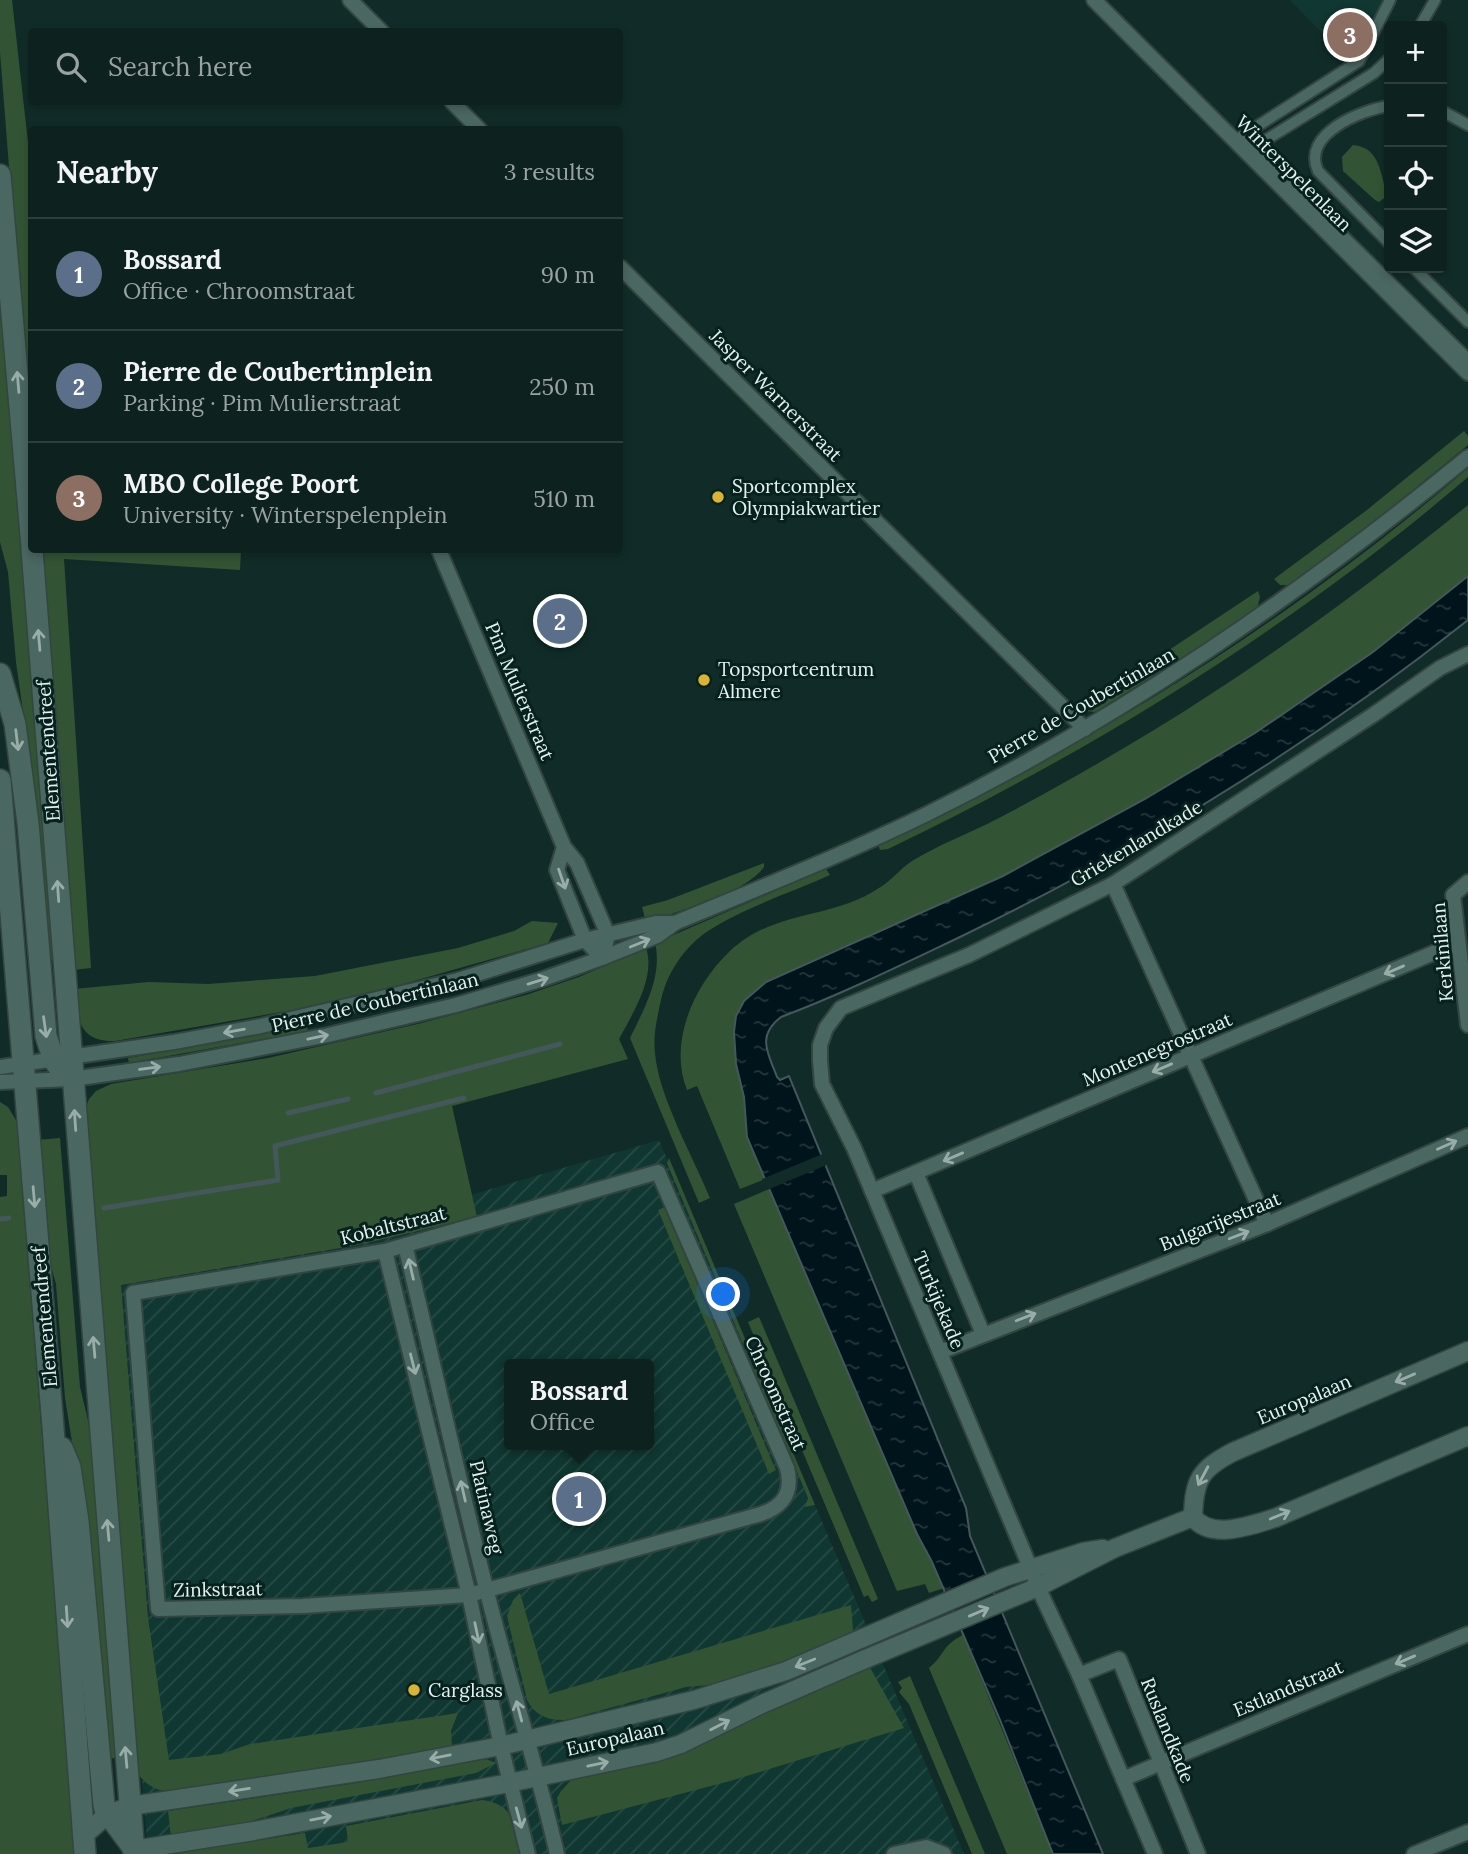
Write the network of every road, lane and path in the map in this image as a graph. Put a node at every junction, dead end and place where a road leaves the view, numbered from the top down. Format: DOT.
graph roads {
  1 [pos="350,0"];
  2 [pos="1094,0"];
  3 [pos="1390,0"];
  4 [pos="1435,0"];
  5 [pos="1423,21"];
  6 [pos="378,28"];
  7 [pos="1384,64"];
  8 [pos="455,105"];
  9 [pos="1384,107"];
  10 [pos="1447,114"];
  11 [pos="1468,125"];
  12 [pos="477,126"];
  13 [pos="1250,150"];
  14 [pos="0,175"];
  15 [pos="1384,238"];
  16 [pos="623,270"];
  17 [pos="1419,273"];
  18 [pos="1468,322"];
  19 [pos="1468,359"];
  20 [pos="1468,373"];
  21 [pos="1468,457"];
  22 [pos="28,501"];
  23 [pos="32,553"];
  24 [pos="440,553"];
  25 [pos="1468,654"];
  26 [pos="0,674"];
  27 [pos="1084,729"];
  28 [pos="0,780"];
  29 [pos="564,847"];
  30 [pos="1468,882"];
  31 [pos="1113,884"];
  32 [pos="675,923"];
  33 [pos="608,935"];
  34 [pos="585,940"];
  35 [pos="1457,943"];
  36 [pos="602,958"];
  37 [pos="1468,1025"];
  38 [pos="820,1045"];
  39 [pos="1190,1055"];
  40 [pos="62,1058"];
  41 [pos="0,1067"];
  42 [pos="23,1073"];
  43 [pos="72,1079"];
  44 [pos="0,1082"];
  45 [pos="1468,1136"];
  46 [pos="658,1172"];
  47 [pos="916,1173"];
  48 [pos="872,1191"];
  49 [pos="1267,1224"];
  50 [pos="405,1245"];
  51 [pos="385,1251"];
  52 [pos="133,1293"];
  53 [pos="983,1334"];
  54 [pos="940,1352"];
  55 [pos="1468,1352"];
  56 [pos="53,1427"];
  57 [pos="1468,1436"];
  58 [pos="1193,1517"];
  59 [pos="1115,1548"];
  60 [pos="1031,1569"];
  61 [pos="1038,1587"];
  62 [pos="487,1592"];
  63 [pos="469,1595"];
  64 [pos="1468,1634"];
  65 [pos="1079,1675"];
  66 [pos="527,1740"];
  67 [pos="500,1746"];
  68 [pos="1160,1762"];
  69 [pos="539,1776"];
  70 [pos="1123,1779"];
  71 [pos="509,1783"];
  72 [pos="130,1806"];
  73 [pos="107,1815"];
  74 [pos="1468,1832"];
  75 [pos="84,1845"];
  76 [pos="134,1852"];
  77 [pos="528,1854"];
  78 [pos="557,1854"];
  79 [pos="894,1854"];
  80 [pos="944,1854"];
  81 [pos="1155,1854"];
  82 [pos="1198,1854"];
  83 [pos="1415,1854"];
  1 -- 6 [label="street"];
  2 -- 13 [label="street, Winterspelenlaan"];
  3 -- 13 [label="street"];
  4 -- 5 [label="street"];
  7 -- 13 [label="street"];
  8 -- 12 [label="street"];
  9 -- 15 [label="street"];
  10 -- 11 [label="street"];
  13 -- 19 [label="street"];
  13 -- 20 [label="street, Winterspelenlaan"];
  22 -- 14 [label="main road, Elementendreef, one-way"];
  16 -- 27 [label="street, Jasper Warnerstraat"];
  17 -- 18 [label="street"];
  21 -- 27 [label="street, Pierre de Coubertinlaan"];
  40 -- 23 [label="main road, Elementendreef, one-way"];
  24 -- 29 [label="street, Pim Mulierstraat"];
  25 -- 31 [label="street, Griekenlandkade"];
  26 -- 40 [label="main road, Elementendreef, one-way"];
  27 -- 32 [label="street, Pierre de Coubertinlaan"];
  28 -- 42 [label="main road, Elementendreef"];
  29 -- 33 [label="street, Pim Mulierstraat"];
  29 -- 34 [label="street, Pim Mulierstraat, one-way"];
  30 -- 35 [label="street, Kerkinilaan"];
  31 -- 38 [label="street, Griekenlandkade"];
  31 -- 39 [label="street"];
  32 -- 33 [label="street, Pierre de Coubertinlaan"];
  36 -- 32 [label="street, Pierre de Coubertinlaan, one-way"];
  33 -- 34 [label="street, Pierre de Coubertinlaan"];
  33 -- 36 [label="street"];
  34 -- 36 [label="street, Pim Mulierstraat"];
  34 -- 40 [label="street, Pierre de Coubertinlaan, one-way"];
  35 -- 37 [label="street, Kerkinilaan"];
  35 -- 39 [label="street, Montenegrostraat, one-way"];
  43 -- 36 [label="street, Pierre de Coubertinlaan, one-way"];
  38 -- 48 [label="street, Turkijekade"];
  39 -- 47 [label="street, Montenegrostraat, one-way"];
  39 -- 49 [label="street"];
  40 -- 42 [label="street, Pierre de Coubertinlaan"];
  40 -- 43 [label="main road, Elementendreef"];
  41 -- 42 [label="street"];
  42 -- 43 [label="street, Pierre de Coubertinlaan"];
  42 -- 44 [label="street"];
  42 -- 56 [label="main road, Elementendreef, one-way"];
  72 -- 43 [label="main road, Elementendreef, one-way"];
  49 -- 45 [label="street, Bulgarijestraat, one-way"];
  46 -- 50 [label="street, Kobaltstraat"];
  46 -- 62 [label="street, Chroomstraat"];
  47 -- 48 [label="street, Montenegrostraat"];
  47 -- 53 [label="street"];
  48 -- 54 [label="street, Turkijekade"];
  53 -- 49 [label="street, Bulgarijestraat, one-way"];
  50 -- 51 [label="street, Kobaltstraat"];
  62 -- 50 [label="street, Platinaweg, one-way"];
  51 -- 52 [label="street, Kobaltstraat"];
  51 -- 63 [label="street, Platinaweg, one-way"];
  52 -- 63 [label="street, Zinkstraat"];
  53 -- 54 [label="street, Bulgarijestraat"];
  54 -- 60 [label="street, Turkijekade"];
  55 -- 58 [label="street, Europalaan, one-way"];
  56 -- 73 [label="main road"];
  56 -- 75 [label="main road, Elementendreef, one-way"];
  58 -- 57 [label="street, one-way"];
  58 -- 59 [label="street, Europalaan"];
  59 -- 60 [label="street, Europalaan"];
  59 -- 61 [label="street, Europalaan"];
  60 -- 61 [label="street, Turkijekade"];
  60 -- 66 [label="street, Europalaan, one-way"];
  61 -- 65 [label="street"];
  69 -- 61 [label="street, Europalaan, one-way"];
  62 -- 63 [label="street"];
  66 -- 62 [label="street, Platinaweg, one-way"];
  63 -- 67 [label="street, Platinaweg, one-way"];
  64 -- 68 [label="street, Estlandstraat, one-way"];
  65 -- 68 [label="street, Ruslandkade"];
  65 -- 70 [label="street"];
  66 -- 67 [label="street, Europalaan"];
  66 -- 69 [label="street, Platinaweg"];
  67 -- 71 [label="street, Platinaweg"];
  67 -- 72 [label="street, Europalaan, one-way"];
  68 -- 70 [label="street, Estlandstraat"];
  68 -- 82 [label="street, Ruslandkade"];
  69 -- 71 [label="street, Europalaan"];
  69 -- 78 [label="street, Platinaweg"];
  70 -- 81 [label="street"];
  76 -- 71 [label="street, Europalaan, one-way"];
  71 -- 77 [label="street, Platinaweg, one-way"];
  72 -- 73 [label="street, Europalaan"];
  72 -- 76 [label="main road, Elementendreef"];
  73 -- 75 [label="street, Europalaan"];
  73 -- 76 [label="street"];
  74 -- 83 [label="street"];
  79 -- 80 [label="street"];
}
